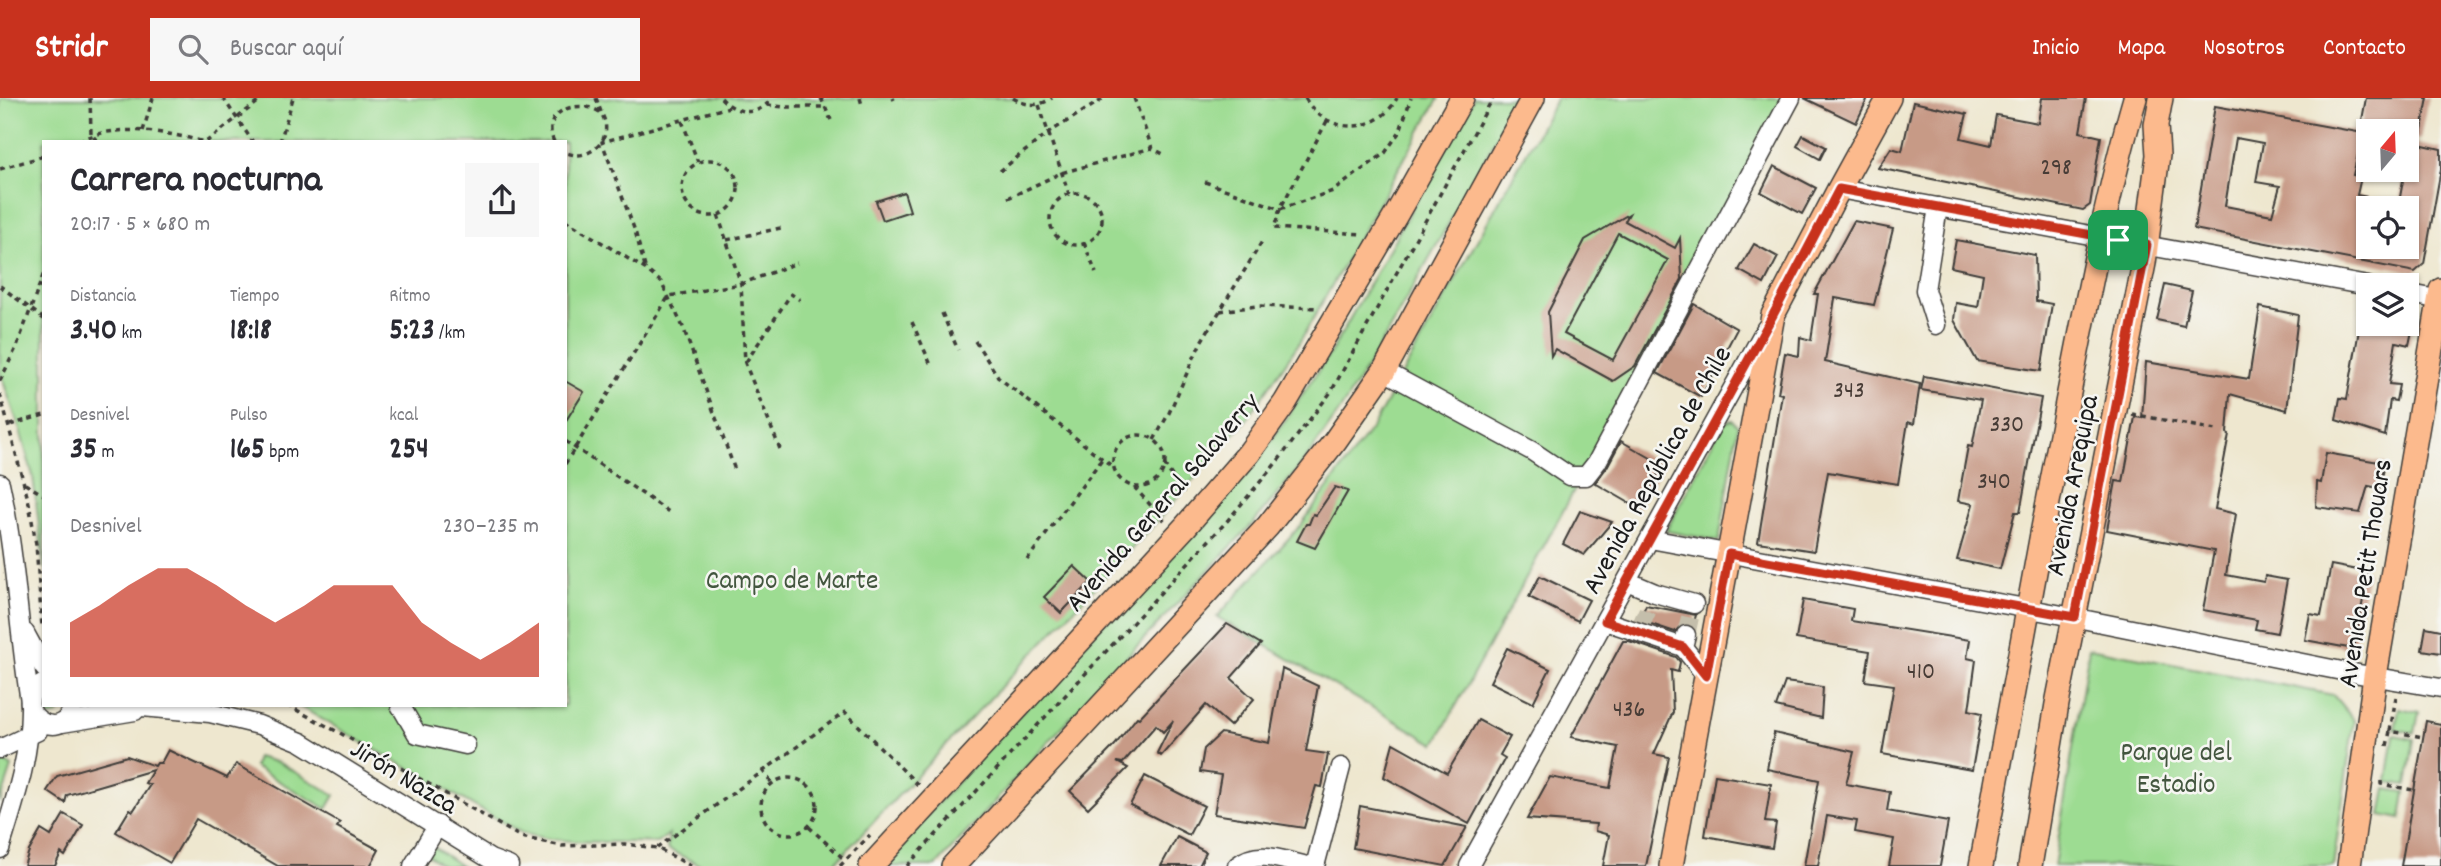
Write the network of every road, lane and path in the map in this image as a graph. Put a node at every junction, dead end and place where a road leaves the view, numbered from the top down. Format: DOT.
graph roads {
  1 [pos="90,98"];
  2 [pos="153,98"];
  3 [pos="223,98"];
  4 [pos="263,98"];
  5 [pos="293,98"];
  6 [pos="596,98"];
  7 [pos="721,98"];
  8 [pos="772,98"];
  9 [pos="821,98"];
  10 [pos="860,98"];
  11 [pos="1013,98"];
  12 [pos="1052,98"];
  13 [pos="1105,98"];
  14 [pos="1134,98"];
  15 [pos="1305,98"];
  16 [pos="1397,98"];
  17 [pos="1411,98"];
  18 [pos="1462,98"];
  19 [pos="1533,98"];
  20 [pos="1791,98"];
  21 [pos="1889,98"];
  22 [pos="2128,98"];
  23 [pos="2135,98"];
  24 [pos="2161,98"];
  25 [pos="2177,98"];
  26 [pos="1040,104"];
  27 [pos="767,105"];
  28 [pos="862,105"];
  29 [pos="729,107"];
  30 [pos="824,107"];
  31 [pos="601,114"];
  32 [pos="237,118"];
  33 [pos="831,120"];
  34 [pos="682,121"];
  35 [pos="1327,121"];
  36 [pos="143,131"];
  37 [pos="1048,133"];
  38 [pos="91,134"];
  39 [pos="82,140"];
  40 [pos="96,140"];
  41 [pos="196,140"];
  42 [pos="208,140"];
  43 [pos="252,140"];
  44 [pos="281,140"];
  45 [pos="553,140"];
  46 [pos="602,142"];
  47 [pos="1152,148"];
  48 [pos="567,154"];
  49 [pos="1165,155"];
  50 [pos="2158,155"];
  51 [pos="42,157"];
  52 [pos="2117,160"];
  53 [pos="698,162"];
  54 [pos="0,169"];
  55 [pos="1000,171"];
  56 [pos="1061,173"];
  57 [pos="1206,182"];
  58 [pos="1839,189"];
  59 [pos="1069,194"];
  60 [pos="1008,198"];
  61 [pos="1938,207"];
  62 [pos="1280,209"];
  63 [pos="718,215"];
  64 [pos="567,221"];
  65 [pos="785,227"];
  66 [pos="1370,232"];
  67 [pos="2101,237"];
  68 [pos="727,240"];
  69 [pos="1263,240"];
  70 [pos="1084,243"];
  71 [pos="2147,245"];
  72 [pos="797,262"];
  73 [pos="645,269"];
  74 [pos="1096,273"];
  75 [pos="42,278"];
  76 [pos="741,284"];
  77 [pos="2356,284"];
  78 [pos="0,286"];
  79 [pos="2419,295"];
  80 [pos="669,296"];
  81 [pos="2440,297"];
  82 [pos="800,300"];
  83 [pos="29,308"];
  84 [pos="1326,308"];
  85 [pos="1220,311"];
  86 [pos="942,313"];
  87 [pos="1773,315"];
  88 [pos="42,318"];
  89 [pos="912,322"];
  90 [pos="1936,325"];
  91 [pos="975,341"];
  92 [pos="958,350"];
  93 [pos="745,363"];
  94 [pos="931,365"];
  95 [pos="1384,371"];
  96 [pos="0,381"];
  97 [pos="0,394"];
  98 [pos="2115,411"];
  99 [pos="42,416"];
  100 [pos="10,425"];
  101 [pos="2216,430"];
  102 [pos="1154,440"];
  103 [pos="567,442"];
  104 [pos="576,447"];
  105 [pos="779,449"];
  106 [pos="1102,459"];
  107 [pos="567,461"];
  108 [pos="1164,464"];
  109 [pos="1114,467"];
  110 [pos="736,473"];
  111 [pos="0,483"];
  112 [pos="25,484"];
  113 [pos="1134,487"];
  114 [pos="42,494"];
  115 [pos="1179,505"];
  116 [pos="669,512"];
  117 [pos="1172,513"];
  118 [pos="1650,539"];
  119 [pos="1729,554"];
  120 [pos="1027,560"];
  121 [pos="1627,581"];
  122 [pos="1722,591"];
  123 [pos="2027,609"];
  124 [pos="2075,617"];
  125 [pos="1605,621"];
  126 [pos="42,622"];
  127 [pos="21,623"];
  128 [pos="42,665"];
  129 [pos="1706,676"];
  130 [pos="2375,676"];
  131 [pos="2401,681"];
  132 [pos="42,685"];
  133 [pos="2441,688"];
  134 [pos="30,705"];
  135 [pos="72,707"];
  136 [pos="134,707"];
  137 [pos="291,707"];
  138 [pos="401,707"];
  139 [pos="149,709"];
  140 [pos="59,724"];
  141 [pos="2390,731"];
  142 [pos="30,734"];
  143 [pos="2423,737"];
  144 [pos="466,745"];
  145 [pos="0,749"];
  146 [pos="2385,757"];
  147 [pos="1341,767"];
  148 [pos="762,770"];
  149 [pos="2383,770"];
  150 [pos="772,783"];
  151 [pos="2413,790"];
  152 [pos="933,800"];
  153 [pos="438,825"];
  154 [pos="809,827"];
  155 [pos="873,832"];
  156 [pos="657,848"];
  157 [pos="0,849"];
  158 [pos="845,860"];
  159 [pos="413,866"];
  160 [pos="509,866"];
  161 [pos="691,866"];
  162 [pos="840,866"];
  163 [pos="871,866"];
  164 [pos="953,866"];
  165 [pos="1239,866"];
  166 [pos="1248,866"];
  167 [pos="1306,866"];
  168 [pos="1469,866"];
  169 [pos="1671,866"];
  170 [pos="1981,866"];
  171 [pos="2030,866"];
  172 [pos="2349,866"];
  1 -- 38 [label="path"];
  2 -- 36 [label="path"];
  3 -- 32 [label="path"];
  4 -- 32 [label="path"];
  5 -- 44 [label="path"];
  6 -- 31 [label="path"];
  7 -- 29 [label="path"];
  8 -- 27 [label="path"];
  9 -- 30 [label="path"];
  10 -- 28 [label="path"];
  11 -- 26 [label="path"];
  12 -- 26 [label="path"];
  13 -- 37 [label="path"];
  14 -- 47 [label="path"];
  15 -- 35 [label="path"];
  16 -- 35 [label="path"];
  17 -- 62 [label="path"];
  18 -- 152 [label="main road, Avenida General Salaverry"];
  19 -- 95 [label="main road"];
  20 -- 95 [label="street"];
  21 -- 58 [label="main road, Avenida República de Chile"];
  22 -- 52 [label="main road, Avenida Arequipa"];
  23 -- 52 [label="main road, Avenida Arequipa"];
  24 -- 50 [label="main road, Avenida Arequipa"];
  25 -- 50 [label="main road, Avenida Arequipa"];
  26 -- 37 [label="path"];
  27 -- 29 [label="path"];
  27 -- 30 [label="path"];
  29 -- 34 [label="path"];
  30 -- 33 [label="path"];
  31 -- 45 [label="path"];
  31 -- 46 [label="path"];
  32 -- 42 [label="path"];
  32 -- 43 [label="path"];
  34 -- 46 [label="path"];
  34 -- 53 [label="path"];
  35 -- 62 [label="path"];
  36 -- 38 [label="path"];
  36 -- 41 [label="path"];
  37 -- 55 [label="path"];
  37 -- 56 [label="path"];
  38 -- 39 [label="path"];
  38 -- 40 [label="path"];
  46 -- 48 [label="path"];
  46 -- 73 [label="path"];
  47 -- 49 [label="path"];
  47 -- 56 [label="path"];
  50 -- 71 [label="main road, Avenida Arequipa"];
  51 -- 54 [label="path"];
  52 -- 67 [label="main road, Avenida Arequipa"];
  53 -- 63 [label="path"];
  53 -- 63 [label="path"];
  56 -- 59 [label="path"];
  56 -- 60 [label="path"];
  57 -- 62 [label="path"];
  58 -- 61 [label="street"];
  58 -- 87 [label="main road, Avenida República de Chile"];
  59 -- 70 [label="path"];
  59 -- 70 [label="path"];
  61 -- 67 [label="street"];
  61 -- 90 [label="street"];
  62 -- 66 [label="path"];
  63 -- 68 [label="path"];
  64 -- 73 [label="path"];
  65 -- 68 [label="path"];
  67 -- 71 [label="street"];
  67 -- 123 [label="main road, Avenida Arequipa"];
  68 -- 76 [label="path"];
  69 -- 85 [label="path"];
  70 -- 74 [label="path"];
  71 -- 77 [label="street"];
  71 -- 98 [label="main road, Avenida Arequipa"];
  72 -- 76 [label="path"];
  73 -- 80 [label="path"];
  75 -- 83 [label="path"];
  76 -- 80 [label="path"];
  76 -- 93 [label="path"];
  78 -- 83 [label="path"];
  79 -- 81 [label="street"];
  80 -- 104 [label="path"];
  80 -- 110 [label="path"];
  81 -- 130 [label="main road, Avenida Petit Thouars"];
  82 -- 93 [label="path"];
  83 -- 88 [label="path"];
  83 -- 96 [label="path"];
  84 -- 85 [label="path"];
  85 -- 102 [label="path"];
  86 -- 92 [label="path"];
  87 -- 118 [label="street, Avenida República de Chile"];
  87 -- 119 [label="main road"];
  89 -- 94 [label="path"];
  91 -- 106 [label="path"];
  93 -- 105 [label="path"];
  95 -- 164 [label="main road"];
  97 -- 100 [label="path"];
  98 -- 101 [label="path"];
  98 -- 124 [label="main road, Avenida Arequipa"];
  99 -- 100 [label="path"];
  100 -- 112 [label="path"];
  102 -- 108 [label="path"];
  102 -- 109 [label="path"];
  103 -- 104 [label="path"];
  104 -- 107 [label="path"];
  104 -- 116 [label="path"];
  106 -- 109 [label="path"];
  106 -- 120 [label="path"];
  108 -- 113 [label="path"];
  108 -- 115 [label="path"];
  109 -- 113 [label="path"];
  111 -- 127 [label="street"];
  112 -- 114 [label="path"];
  112 -- 126 [label="path"];
  113 -- 117 [label="path"];
  118 -- 119 [label="street"];
  118 -- 121 [label="street, Avenida República de Chile"];
  119 -- 122 [label="main road"];
  119 -- 123 [label="street"];
  121 -- 122 [label="street"];
  121 -- 125 [label="street, Avenida República de Chile"];
  122 -- 129 [label="main road"];
  123 -- 124 [label="street"];
  123 -- 170 [label="main road, Avenida Arequipa"];
  124 -- 130 [label="street"];
  124 -- 171 [label="main road, Avenida Arequipa"];
  125 -- 129 [label="street"];
  125 -- 168 [label="street, Avenida República de Chile"];
  127 -- 128 [label="street"];
  127 -- 134 [label="street"];
  129 -- 169 [label="main road"];
  130 -- 131 [label="street"];
  130 -- 172 [label="main road, Avenida Petit Thouars"];
  131 -- 133 [label="street"];
  131 -- 141 [label="path"];
  132 -- 134 [label="street"];
  134 -- 140 [label="street"];
  134 -- 142 [label="street"];
  135 -- 140 [label="street"];
  136 -- 139 [label="street, Jirón Nazca"];
  137 -- 156 [label="path"];
  138 -- 144 [label="street"];
  139 -- 140 [label="street, Jirón Nazca"];
  139 -- 153 [label="street, Jirón Nazca"];
  140 -- 142 [label="street, Jirón Nazca"];
  141 -- 143 [label="path"];
  141 -- 146 [label="path"];
  142 -- 145 [label="street, Jirón Nazca"];
  142 -- 157 [label="street"];
  147 -- 167 [label="street"];
  148 -- 150 [label="path"];
  148 -- 152 [label="path"];
  148 -- 156 [label="path"];
  149 -- 151 [label="path"];
  150 -- 154 [label="path"];
  150 -- 154 [label="path"];
  152 -- 163 [label="main road, Avenida General Salaverry"];
  153 -- 159 [label="street"];
  153 -- 160 [label="street, Jirón Nazca"];
  154 -- 158 [label="path"];
  155 -- 158 [label="path"];
  156 -- 161 [label="path"];
  158 -- 162 [label="path"];
  165 -- 166 [label="street"];
  165 -- 167 [label="street"];
}
